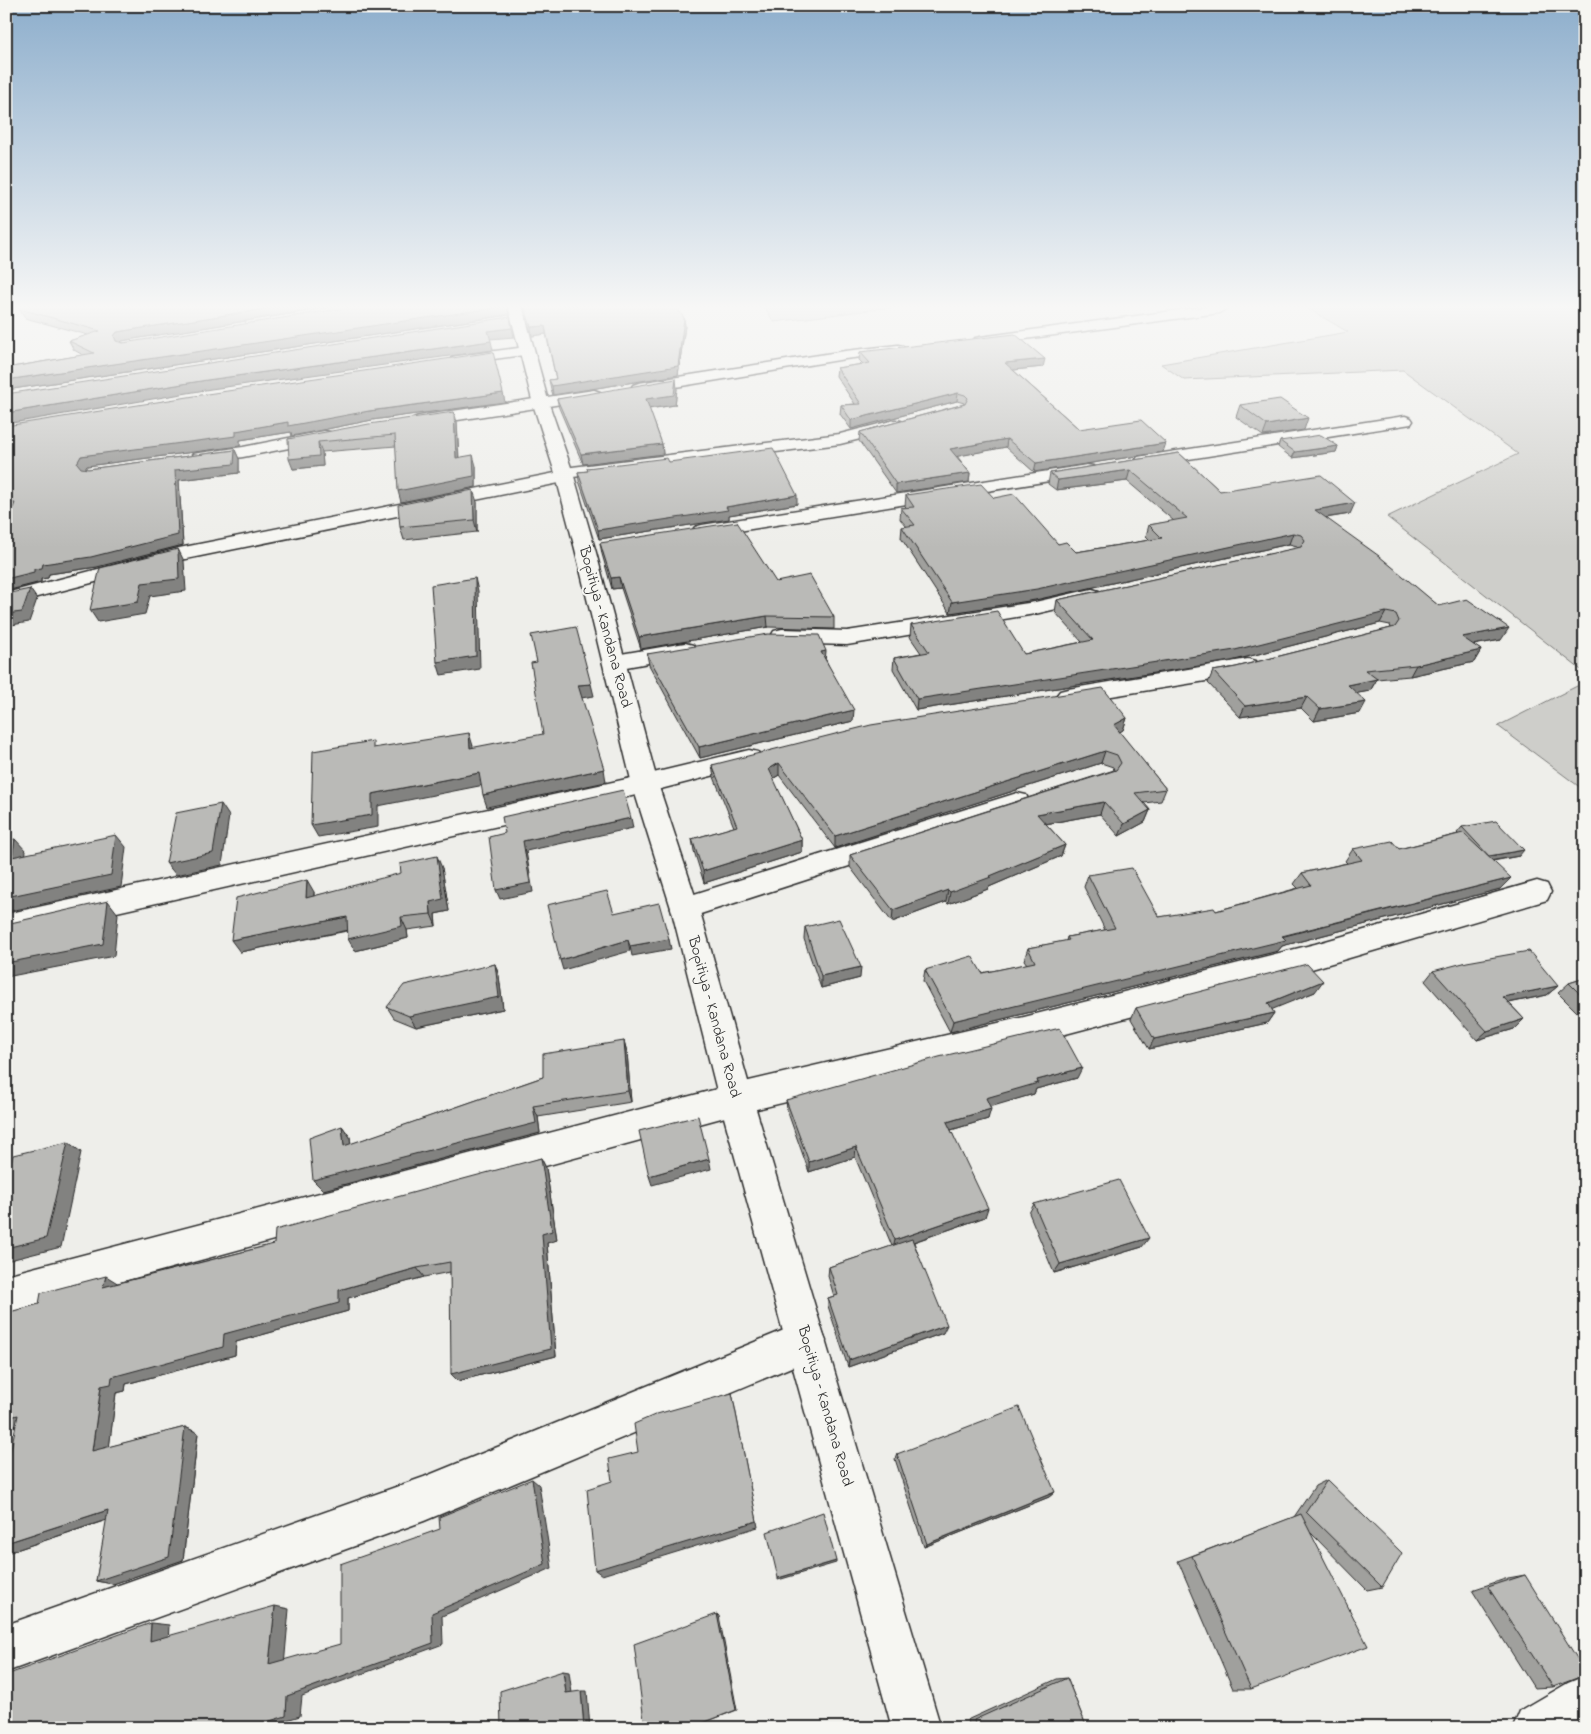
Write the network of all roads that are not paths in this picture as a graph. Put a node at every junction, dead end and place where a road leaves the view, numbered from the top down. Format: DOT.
graph roads {
  1 [pos="536,386"];
  2 [pos="654,386"];
  3 [pos="629,390"];
  4 [pos="610,393"];
  5 [pos="541,404"];
  6 [pos="912,420"];
  7 [pos="1405,421"];
  8 [pos="400,423"];
  9 [pos="344,433"];
  10 [pos="186,460"];
  11 [pos="1128,464"];
  12 [pos="1108,467"];
  13 [pos="564,475"];
  14 [pos="684,534"];
  15 [pos="1110,591"];
  16 [pos="6,599"];
  17 [pos="759,638"];
  18 [pos="701,648"];
  19 [pos="1268,660"];
  20 [pos="615,662"];
  21 [pos="1045,700"];
  22 [pos="767,753"];
  23 [pos="645,784"];
  24 [pos="1035,796"];
  25 [pos="1537,892"];
  26 [pos="685,908"];
  27 [pos="6,926"];
  28 [pos="736,1099"];
  29 [pos="6,1294"];
  30 [pos="806,1342"];
  31 [pos="6,1649"];
  32 [pos="1585,1700"];
  33 [pos="918,1728"];
  34 [pos="1537,1728"];
  1 -- 5 [label="street, Bopitiya – Kandana Road"];
  2 -- 3 [label="street"];
  4 -- 5 [label="street"];
  5 -- 8 [label="street"];
  5 -- 13 [label="street, Bopitiya – Kandana Road"];
  6 -- 13 [label="street"];
  7 -- 11 [label="street"];
  9 -- 10 [label="street"];
  12 -- 14 [label="street"];
  13 -- 16 [label="street"];
  13 -- 20 [label="street, Bopitiya – Kandana Road"];
  15 -- 17 [label="street"];
  18 -- 20 [label="street"];
  19 -- 21 [label="street"];
  20 -- 23 [label="street, Bopitiya – Kandana Road"];
  22 -- 23 [label="street"];
  23 -- 26 [label="street, Bopitiya – Kandana Road"];
  23 -- 27 [label="street"];
  24 -- 26 [label="street"];
  25 -- 28 [label="street"];
  26 -- 28 [label="street, Bopitiya – Kandana Road"];
  28 -- 29 [label="street"];
  28 -- 30 [label="street, Bopitiya – Kandana Road"];
  30 -- 31 [label="street"];
  30 -- 33 [label="street, Bopitiya – Kandana Road"];
  32 -- 34 [label="street"];
}
